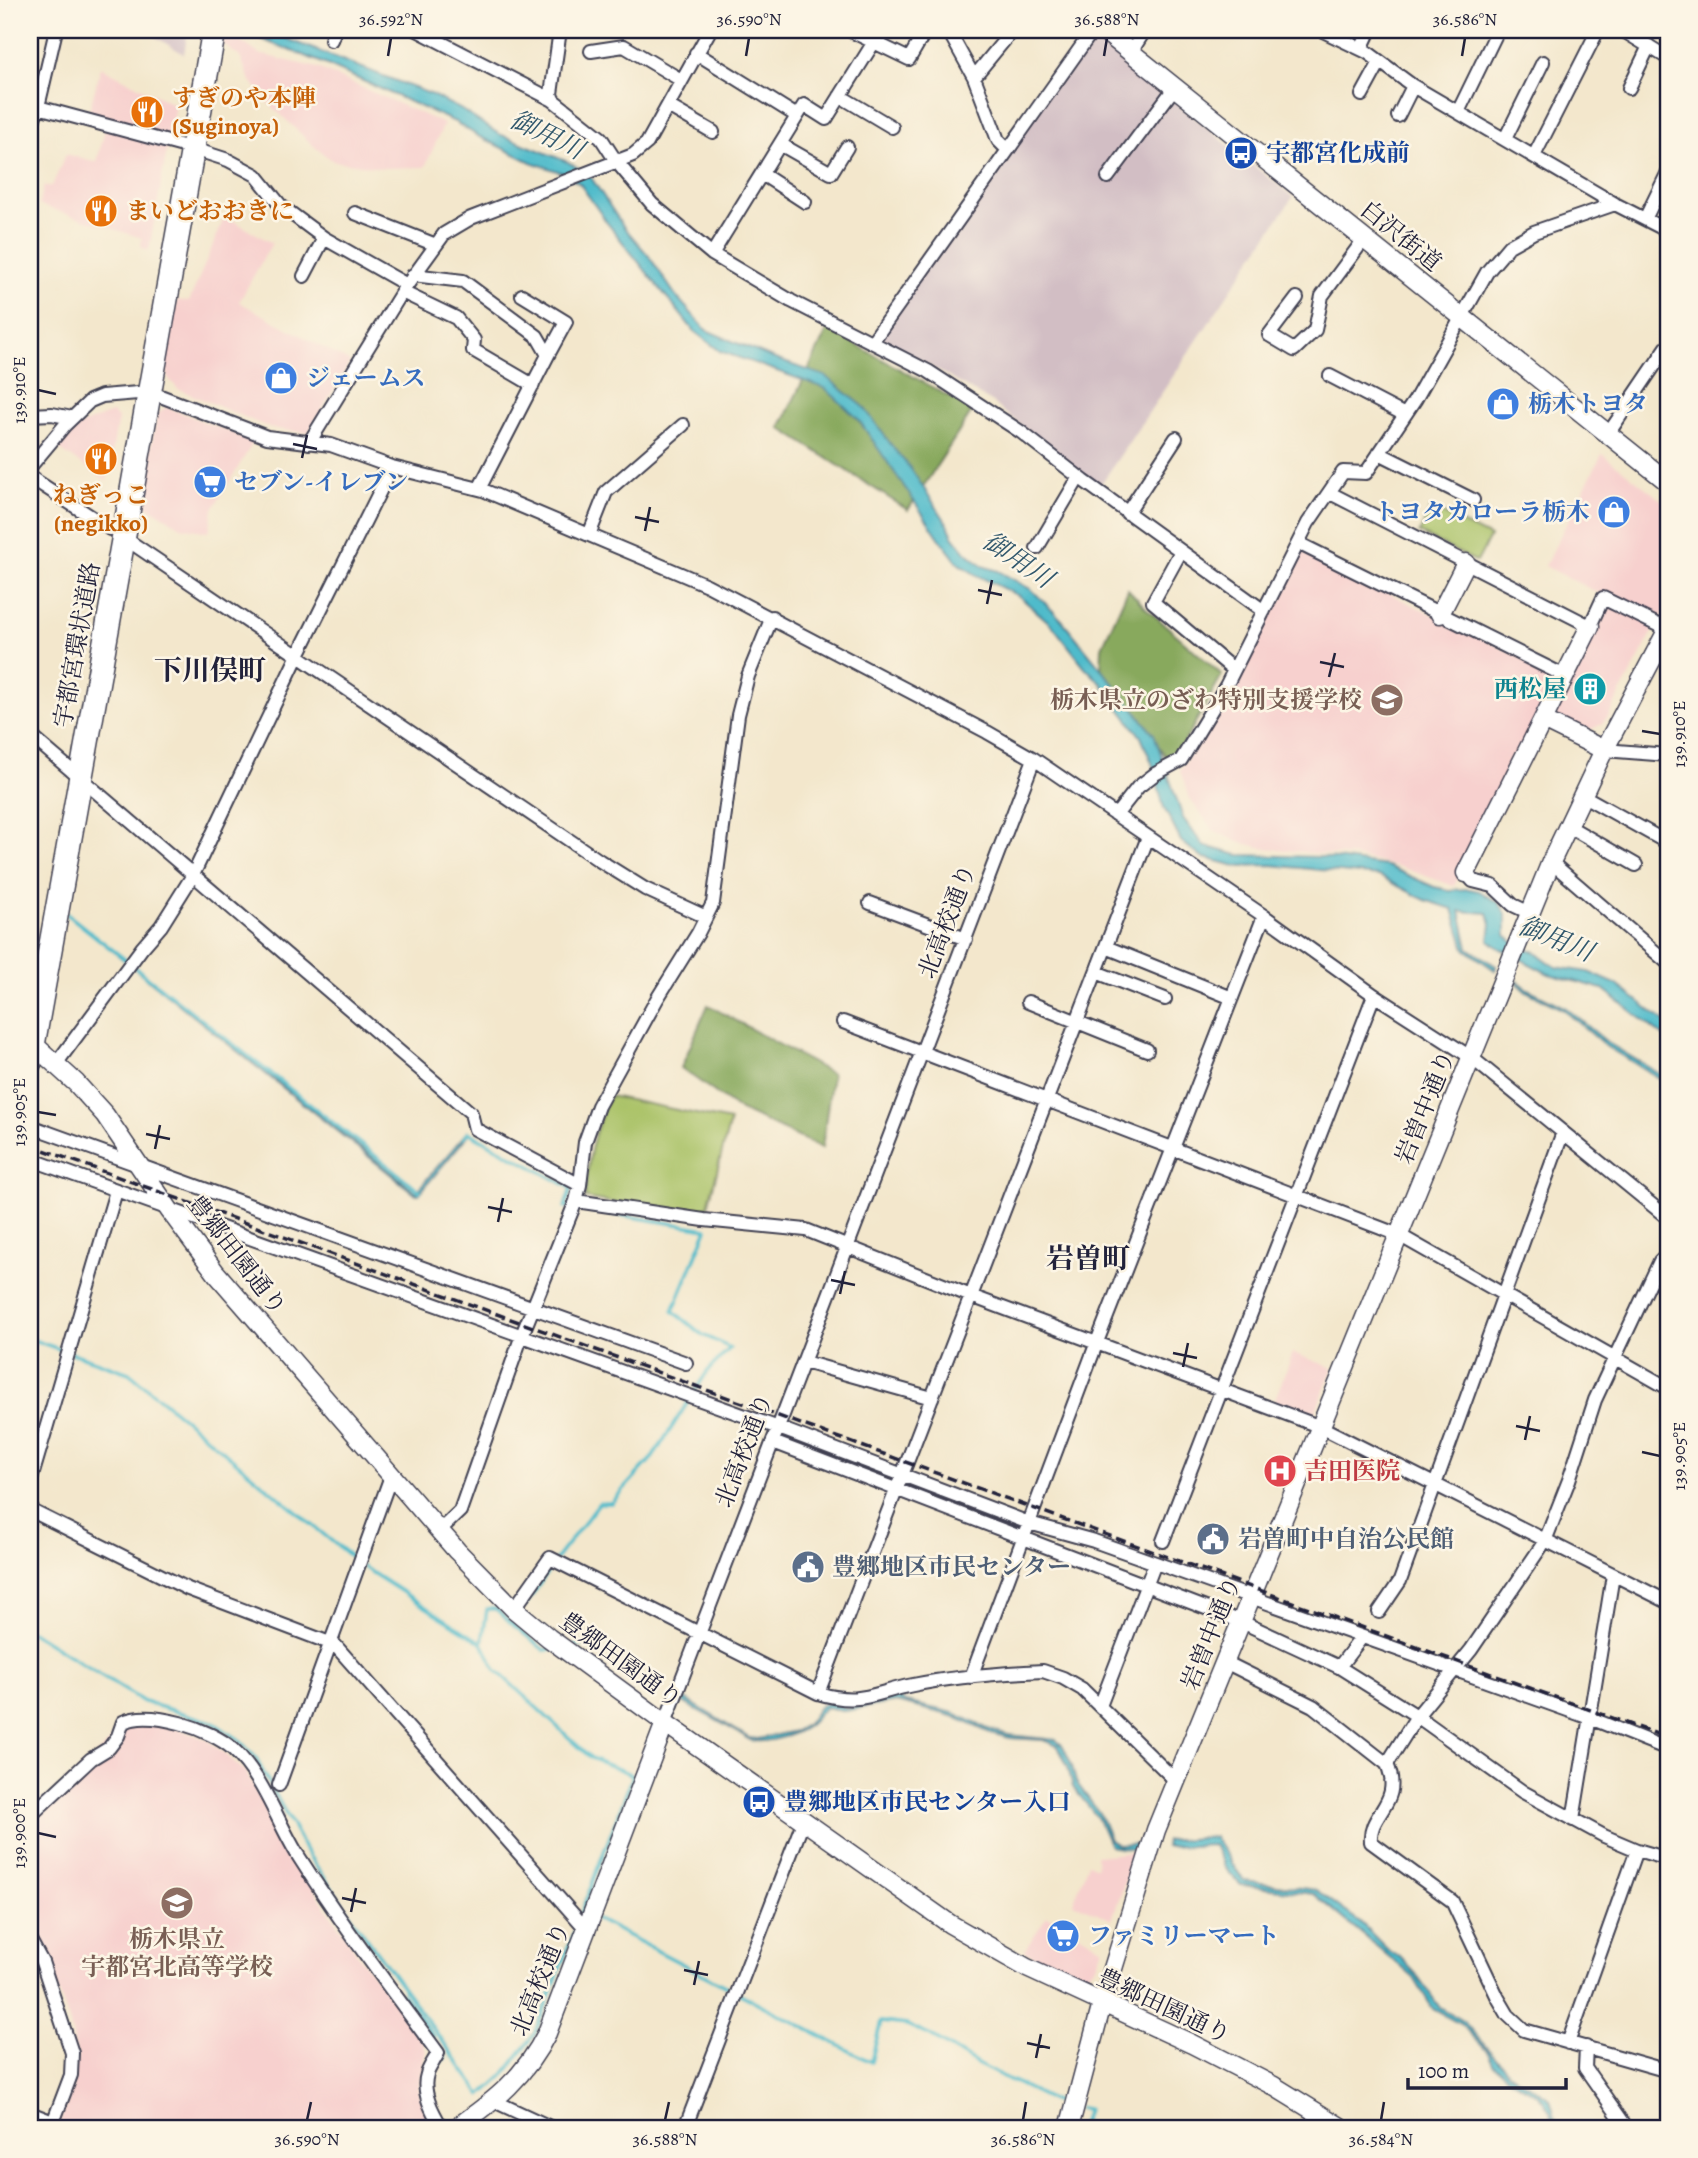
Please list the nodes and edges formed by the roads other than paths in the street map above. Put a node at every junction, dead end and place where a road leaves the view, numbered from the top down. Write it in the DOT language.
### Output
graph roads {
  1 [pos="56,30"];
  2 [pos="200,30"];
  3 [pos="215,30"];
  4 [pos="417,30"];
  5 [pos="710,30"];
  6 [pos="849,30"];
  7 [pos="926,30"];
  8 [pos="948,30"];
  9 [pos="1009,30"];
  10 [pos="1093,30"];
  11 [pos="1103,30"];
  12 [pos="1145,30"];
  13 [pos="1370,30"];
  14 [pos="1498,30"];
  15 [pos="1598,30"];
  16 [pos="1622,30"];
  17 [pos="558,31"];
  18 [pos="1327,31"];
  19 [pos="874,42"];
  20 [pos="1649,46"];
  21 [pos="1361,49"];
  22 [pos="591,51"];
  23 [pos="1131,52"];
  24 [pos="696,53"];
  25 [pos="1668,58"];
  26 [pos="1380,62"];
  27 [pos="1543,62"];
  28 [pos="974,77"];
  29 [pos="681,80"];
  30 [pos="1413,86"];
  31 [pos="1175,87"];
  32 [pos="1629,88"];
  33 [pos="1362,95"];
  34 [pos="840,96"];
  35 [pos="553,100"];
  36 [pos="34,105"];
  37 [pos="668,106"];
  38 [pos="1458,111"];
  39 [pos="797,116"];
  40 [pos="1398,116"];
  41 [pos="892,127"];
  42 [pos="30,129"];
  43 [pos="713,132"];
  44 [pos="1505,139"];
  45 [pos="780,144"];
  46 [pos="187,147"];
  47 [pos="848,147"];
  48 [pos="1008,150"];
  49 [pos="1534,156"];
  50 [pos="616,161"];
  51 [pos="1668,172"];
  52 [pos="762,174"];
  53 [pos="1108,177"];
  54 [pos="805,202"];
  55 [pos="1615,204"];
  56 [pos="355,213"];
  57 [pos="1646,219"];
  58 [pos="1668,231"];
  59 [pos="324,238"];
  60 [pos="1365,238"];
  61 [pos="436,245"];
  62 [pos="712,254"];
  63 [pos="304,276"];
  64 [pos="408,284"];
  65 [pos="522,295"];
  66 [pos="1297,298"];
  67 [pos="1461,315"];
  68 [pos="872,342"];
  69 [pos="1667,347"];
  70 [pos="548,355"];
  71 [pos="1330,376"];
  72 [pos="533,385"];
  73 [pos="142,393"];
  74 [pos="30,415"];
  75 [pos="1405,415"];
  76 [pos="72,418"];
  77 [pos="683,425"];
  78 [pos="1608,434"];
  79 [pos="1176,438"];
  80 [pos="309,443"];
  81 [pos="1379,453"];
  82 [pos="30,467"];
  83 [pos="392,467"];
  84 [pos="30,477"];
  85 [pos="1079,477"];
  86 [pos="1668,482"];
  87 [pos="479,489"];
  88 [pos="1330,494"];
  89 [pos="1473,500"];
  90 [pos="1127,513"];
  91 [pos="116,533"];
  92 [pos="589,536"];
  93 [pos="1298,542"];
  94 [pos="1037,548"];
  95 [pos="1181,551"];
  96 [pos="1466,563"];
  97 [pos="1264,611"];
  98 [pos="1440,614"];
  99 [pos="772,617"];
  100 [pos="1590,626"];
  101 [pos="1667,634"];
  102 [pos="298,655"];
  103 [pos="1234,670"];
  104 [pos="1564,676"];
  105 [pos="1542,720"];
  106 [pos="30,735"];
  107 [pos="1604,750"];
  108 [pos="1668,755"];
  109 [pos="1034,759"];
  110 [pos="74,772"];
  111 [pos="1582,795"];
  112 [pos="1116,815"];
  113 [pos="1568,826"];
  114 [pos="1148,837"];
  115 [pos="1668,844"];
  116 [pos="1551,862"];
  117 [pos="1636,865"];
  118 [pos="1466,873"];
  119 [pos="193,875"];
  120 [pos="870,903"];
  121 [pos="1530,914"];
  122 [pos="1264,916"];
  123 [pos="706,917"];
  124 [pos="966,939"];
  125 [pos="1106,947"];
  126 [pos="1668,963"];
  127 [pos="1096,972"];
  128 [pos="30,975"];
  129 [pos="1374,995"];
  130 [pos="1232,998"];
  131 [pos="1165,999"];
  132 [pos="1028,1002"];
  133 [pos="1078,1021"];
  134 [pos="843,1022"];
  135 [pos="31,1049"];
  136 [pos="1147,1050"];
  137 [pos="923,1053"];
  138 [pos="1472,1058"];
  139 [pos="56,1064"];
  140 [pos="1047,1101"];
  141 [pos="30,1126"];
  142 [pos="1563,1132"];
  143 [pos="1172,1149"];
  144 [pos="30,1159"];
  145 [pos="141,1167"];
  146 [pos="580,1185"];
  147 [pos="116,1191"];
  148 [pos="1297,1197"];
  149 [pos="576,1201"];
  150 [pos="170,1211"];
  151 [pos="1668,1217"];
  152 [pos="1399,1235"];
  153 [pos="848,1246"];
  154 [pos="1668,1253"];
  155 [pos="1503,1294"];
  156 [pos="971,1296"];
  157 [pos="533,1307"];
  158 [pos="522,1335"];
  159 [pos="1097,1342"];
  160 [pos="1615,1358"];
  161 [pos="804,1362"];
  162 [pos="686,1363"];
  163 [pos="1668,1388"];
  164 [pos="1223,1390"];
  165 [pos="932,1398"];
  166 [pos="1321,1427"];
  167 [pos="778,1428"];
  168 [pos="773,1442"];
  169 [pos="902,1475"];
  170 [pos="391,1476"];
  171 [pos="30,1483"];
  172 [pos="1435,1486"];
  173 [pos="897,1490"];
  174 [pos="30,1510"];
  175 [pos="1029,1523"];
  176 [pos="439,1531"];
  177 [pos="1023,1538"];
  178 [pos="1163,1541"];
  179 [pos="1545,1541"];
  180 [pos="1155,1563"];
  181 [pos="1613,1575"];
  182 [pos="1147,1586"];
  183 [pos="1252,1598"];
  184 [pos="1668,1602"];
  185 [pos="514,1609"];
  186 [pos="1379,1612"];
  187 [pos="1242,1622"];
  188 [pos="699,1634"];
  189 [pos="1362,1637"];
  190 [pos="331,1641"];
  191 [pos="1226,1662"];
  192 [pos="1339,1667"];
  193 [pos="1453,1670"];
  194 [pos="971,1677"];
  195 [pos="818,1693"];
  196 [pos="1100,1706"];
  197 [pos="1417,1716"];
  198 [pos="1590,1718"];
  199 [pos="665,1723"];
  200 [pos="1668,1749"];
  201 [pos="1387,1764"];
  202 [pos="1176,1781"];
  203 [pos="279,1785"];
  204 [pos="30,1815"];
  205 [pos="1573,1820"];
  206 [pos="803,1822"];
  207 [pos="1637,1850"];
  208 [pos="1668,1859"];
  209 [pos="587,1930"];
  210 [pos="30,1940"];
  211 [pos="1102,2004"];
  212 [pos="1568,2043"];
  213 [pos="1586,2048"];
  214 [pos="1668,2071"];
  215 [pos="494,2101"];
  216 [pos="30,2113"];
  217 [pos="52,2125"];
  218 [pos="442,2128"];
  219 [pos="456,2128"];
  220 [pos="552,2128"];
  221 [pos="685,2128"];
  222 [pos="1069,2128"];
  223 [pos="1342,2128"];
  224 [pos="1627,2128"];
  1 -- 36 [label="street"];
  2 -- 46 [label="highway, 宇都宮環状道路"];
  3 -- 46 [label="highway, 宇都宮環状道路"];
  4 -- 35 [label="street"];
  5 -- 24 [label="street"];
  6 -- 19 [label="street"];
  7 -- 19 [label="street"];
  8 -- 28 [label="street"];
  9 -- 28 [label="street"];
  10 -- 48 [label="street"];
  11 -- 23 [label="street, 白沢街道"];
  12 -- 23 [label="street"];
  13 -- 21 [label="street"];
  14 -- 38 [label="street"];
  15 -- 49 [label="street"];
  16 -- 20 [label="street"];
  17 -- 35 [label="street"];
  18 -- 21 [label="street"];
  19 -- 34 [label="street"];
  20 -- 25 [label="street"];
  20 -- 32 [label="street"];
  21 -- 26 [label="street"];
  22 -- 29 [label="street"];
  23 -- 31 [label="street, 白沢街道"];
  24 -- 29 [label="street"];
  24 -- 39 [label="street"];
  26 -- 30 [label="street"];
  26 -- 33 [label="street"];
  27 -- 44 [label="street"];
  28 -- 48 [label="street"];
  29 -- 37 [label="street"];
  30 -- 38 [label="street"];
  30 -- 40 [label="street"];
  31 -- 53 [label="street"];
  31 -- 60 [label="street, 白沢街道"];
  34 -- 39 [label="street"];
  34 -- 41 [label="street"];
  35 -- 50 [label="street"];
  36 -- 42 [label="street"];
  36 -- 46 [label="street"];
  37 -- 43 [label="street"];
  37 -- 50 [label="street"];
  38 -- 44 [label="street"];
  39 -- 45 [label="street"];
  44 -- 49 [label="street"];
  45 -- 47 [label="street"];
  45 -- 52 [label="street"];
  46 -- 59 [label="street"];
  46 -- 73 [label="highway, 宇都宮環状道路"];
  48 -- 68 [label="street"];
  49 -- 55 [label="street"];
  50 -- 61 [label="street"];
  50 -- 62 [label="street"];
  51 -- 57 [label="street"];
  52 -- 54 [label="street"];
  52 -- 62 [label="street"];
  55 -- 57 [label="street"];
  55 -- 67 [label="street"];
  56 -- 61 [label="street"];
  57 -- 58 [label="street"];
  59 -- 63 [label="street"];
  59 -- 64 [label="street"];
  60 -- 66 [label="street"];
  60 -- 67 [label="street, 白沢街道"];
  61 -- 64 [label="street"];
  62 -- 68 [label="street"];
  64 -- 70 [label="street"];
  64 -- 72 [label="street"];
  64 -- 80 [label="street"];
  65 -- 70 [label="street"];
  67 -- 75 [label="street"];
  67 -- 78 [label="street, 白沢街道"];
  68 -- 85 [label="street"];
  69 -- 78 [label="street"];
  70 -- 72 [label="street"];
  71 -- 75 [label="street"];
  72 -- 87 [label="street"];
  73 -- 76 [label="street"];
  73 -- 80 [label="street"];
  73 -- 91 [label="highway, 宇都宮環状道路"];
  74 -- 76 [label="street"];
  75 -- 81 [label="street"];
  76 -- 82 [label="street"];
  77 -- 92 [label="street"];
  78 -- 86 [label="street, 白沢街道"];
  79 -- 90 [label="street"];
  80 -- 83 [label="street"];
  81 -- 88 [label="street"];
  81 -- 89 [label="street"];
  83 -- 87 [label="street"];
  83 -- 102 [label="street"];
  84 -- 91 [label="street"];
  85 -- 90 [label="street"];
  85 -- 94 [label="street"];
  87 -- 92 [label="street"];
  88 -- 93 [label="street"];
  88 -- 96 [label="street"];
  90 -- 95 [label="street"];
  91 -- 102 [label="street"];
  91 -- 110 [label="highway, 宇都宮環状道路"];
  92 -- 99 [label="street"];
  93 -- 97 [label="street"];
  93 -- 98 [label="street"];
  95 -- 97 [label="street"];
  95 -- 103 [label="street"];
  96 -- 98 [label="street"];
  96 -- 100 [label="street"];
  97 -- 103 [label="street"];
  98 -- 104 [label="street"];
  99 -- 109 [label="street"];
  99 -- 123 [label="street"];
  100 -- 101 [label="street"];
  100 -- 104 [label="street"];
  101 -- 107 [label="street"];
  102 -- 119 [label="street"];
  102 -- 123 [label="street"];
  103 -- 112 [label="street"];
  104 -- 105 [label="street"];
  105 -- 107 [label="street"];
  105 -- 118 [label="street"];
  106 -- 110 [label="street"];
  107 -- 108 [label="street"];
  107 -- 111 [label="street"];
  109 -- 112 [label="street"];
  109 -- 124 [label="street, 北高校通り"];
  110 -- 119 [label="street"];
  110 -- 128 [label="highway, 宇都宮環状道路"];
  110 -- 135 [label="highway, 宇都宮環状道路"];
  111 -- 113 [label="street"];
  111 -- 115 [label="street"];
  112 -- 114 [label="street"];
  113 -- 116 [label="street"];
  113 -- 117 [label="street"];
  114 -- 122 [label="street"];
  114 -- 125 [label="street"];
  116 -- 121 [label="street"];
  116 -- 126 [label="street"];
  118 -- 121 [label="street"];
  119 -- 139 [label="street"];
  119 -- 146 [label="street"];
  120 -- 124 [label="street"];
  121 -- 138 [label="street, 岩曽中通り"];
  122 -- 129 [label="street"];
  122 -- 130 [label="street"];
  123 -- 146 [label="street"];
  124 -- 137 [label="street, 北高校通り"];
  125 -- 127 [label="street"];
  125 -- 130 [label="street"];
  127 -- 131 [label="street"];
  127 -- 133 [label="street"];
  129 -- 138 [label="street"];
  129 -- 148 [label="street"];
  130 -- 143 [label="street"];
  132 -- 133 [label="street"];
  133 -- 136 [label="street"];
  133 -- 140 [label="street"];
  134 -- 137 [label="street"];
  135 -- 139 [label="street, 豊郷田園通り"];
  137 -- 140 [label="street"];
  137 -- 153 [label="street, 北高校通り"];
  138 -- 142 [label="street"];
  138 -- 152 [label="street, 岩曽中通り"];
  139 -- 145 [label="street, 豊郷田園通り"];
  140 -- 143 [label="street"];
  140 -- 156 [label="street"];
  141 -- 145 [label="street"];
  142 -- 151 [label="street"];
  142 -- 155 [label="street"];
  143 -- 148 [label="street"];
  143 -- 159 [label="street"];
  144 -- 147 [label="street"];
  145 -- 150 [label="street, 豊郷田園通り"];
  145 -- 157 [label="street"];
  146 -- 149 [label="street"];
  147 -- 150 [label="street"];
  147 -- 171 [label="street"];
  148 -- 152 [label="street"];
  148 -- 164 [label="street"];
  149 -- 153 [label="street"];
  149 -- 157 [label="street"];
  150 -- 158 [label="street"];
  150 -- 170 [label="street, 豊郷田園通り"];
  152 -- 155 [label="street"];
  152 -- 166 [label="street, 岩曽中通り"];
  153 -- 156 [label="street"];
  153 -- 161 [label="street, 北高校通り"];
  154 -- 160 [label="street"];
  155 -- 160 [label="street"];
  155 -- 172 [label="street"];
  156 -- 159 [label="street"];
  156 -- 165 [label="street"];
  157 -- 158 [label="street"];
  157 -- 162 [label="street"];
  158 -- 167 [label="street"];
  158 -- 176 [label="street"];
  159 -- 164 [label="street"];
  159 -- 175 [label="street"];
  160 -- 163 [label="street"];
  160 -- 179 [label="street"];
  161 -- 165 [label="street"];
  161 -- 167 [label="street, 北高校通り"];
  164 -- 166 [label="street"];
  164 -- 178 [label="street"];
  165 -- 169 [label="street"];
  166 -- 172 [label="street"];
  166 -- 183 [label="street, 岩曽中通り"];
  167 -- 168 [label="street, 北高校通り"];
  167 -- 169 [label="street"];
  168 -- 173 [label="street"];
  168 -- 188 [label="street, 北高校通り"];
  169 -- 173 [label="street"];
  169 -- 175 [label="street"];
  170 -- 176 [label="street, 豊郷田園通り"];
  170 -- 190 [label="street"];
  172 -- 179 [label="street"];
  172 -- 186 [label="street"];
  173 -- 177 [label="street"];
  173 -- 195 [label="street"];
  174 -- 190 [label="street"];
  175 -- 177 [label="street"];
  175 -- 180 [label="street"];
  176 -- 185 [label="street, 豊郷田園通り"];
  177 -- 182 [label="street"];
  177 -- 194 [label="street"];
  179 -- 181 [label="street"];
  179 -- 193 [label="street"];
  180 -- 182 [label="street"];
  180 -- 183 [label="street"];
  181 -- 184 [label="street"];
  181 -- 198 [label="street"];
  182 -- 187 [label="street"];
  182 -- 196 [label="street"];
  183 -- 187 [label="street, 岩曽中通り"];
  183 -- 189 [label="street"];
  185 -- 188 [label="street"];
  185 -- 199 [label="street, 豊郷田園通り"];
  187 -- 191 [label="street, 岩曽中通り"];
  187 -- 192 [label="street"];
  188 -- 195 [label="street"];
  188 -- 199 [label="street, 北高校通り"];
  189 -- 192 [label="street"];
  189 -- 193 [label="street"];
  190 -- 203 [label="street"];
  190 -- 209 [label="street"];
  191 -- 201 [label="street"];
  191 -- 202 [label="street, 岩曽中通り"];
  192 -- 197 [label="street"];
  193 -- 197 [label="street"];
  193 -- 198 [label="street"];
  194 -- 195 [label="street"];
  194 -- 196 [label="street"];
  196 -- 202 [label="street"];
  197 -- 201 [label="street"];
  197 -- 205 [label="street"];
  198 -- 200 [label="street"];
  198 -- 205 [label="street"];
  199 -- 206 [label="street, 豊郷田園通り"];
  199 -- 209 [label="street, 北高校通り"];
  201 -- 212 [label="street"];
  202 -- 211 [label="street, 岩曽中通り"];
  204 -- 218 [label="street"];
  205 -- 207 [label="street"];
  206 -- 211 [label="street, 豊郷田園通り"];
  206 -- 221 [label="street"];
  207 -- 208 [label="street"];
  207 -- 212 [label="street"];
  209 -- 215 [label="street, 北高校通り"];
  210 -- 217 [label="street"];
  211 -- 222 [label="street, 岩曽中通り"];
  211 -- 223 [label="street, 豊郷田園通り"];
  212 -- 213 [label="street"];
  213 -- 214 [label="street"];
  213 -- 224 [label="street"];
  215 -- 219 [label="street, 北高校通り"];
  215 -- 220 [label="street"];
  216 -- 217 [label="street"];
}
